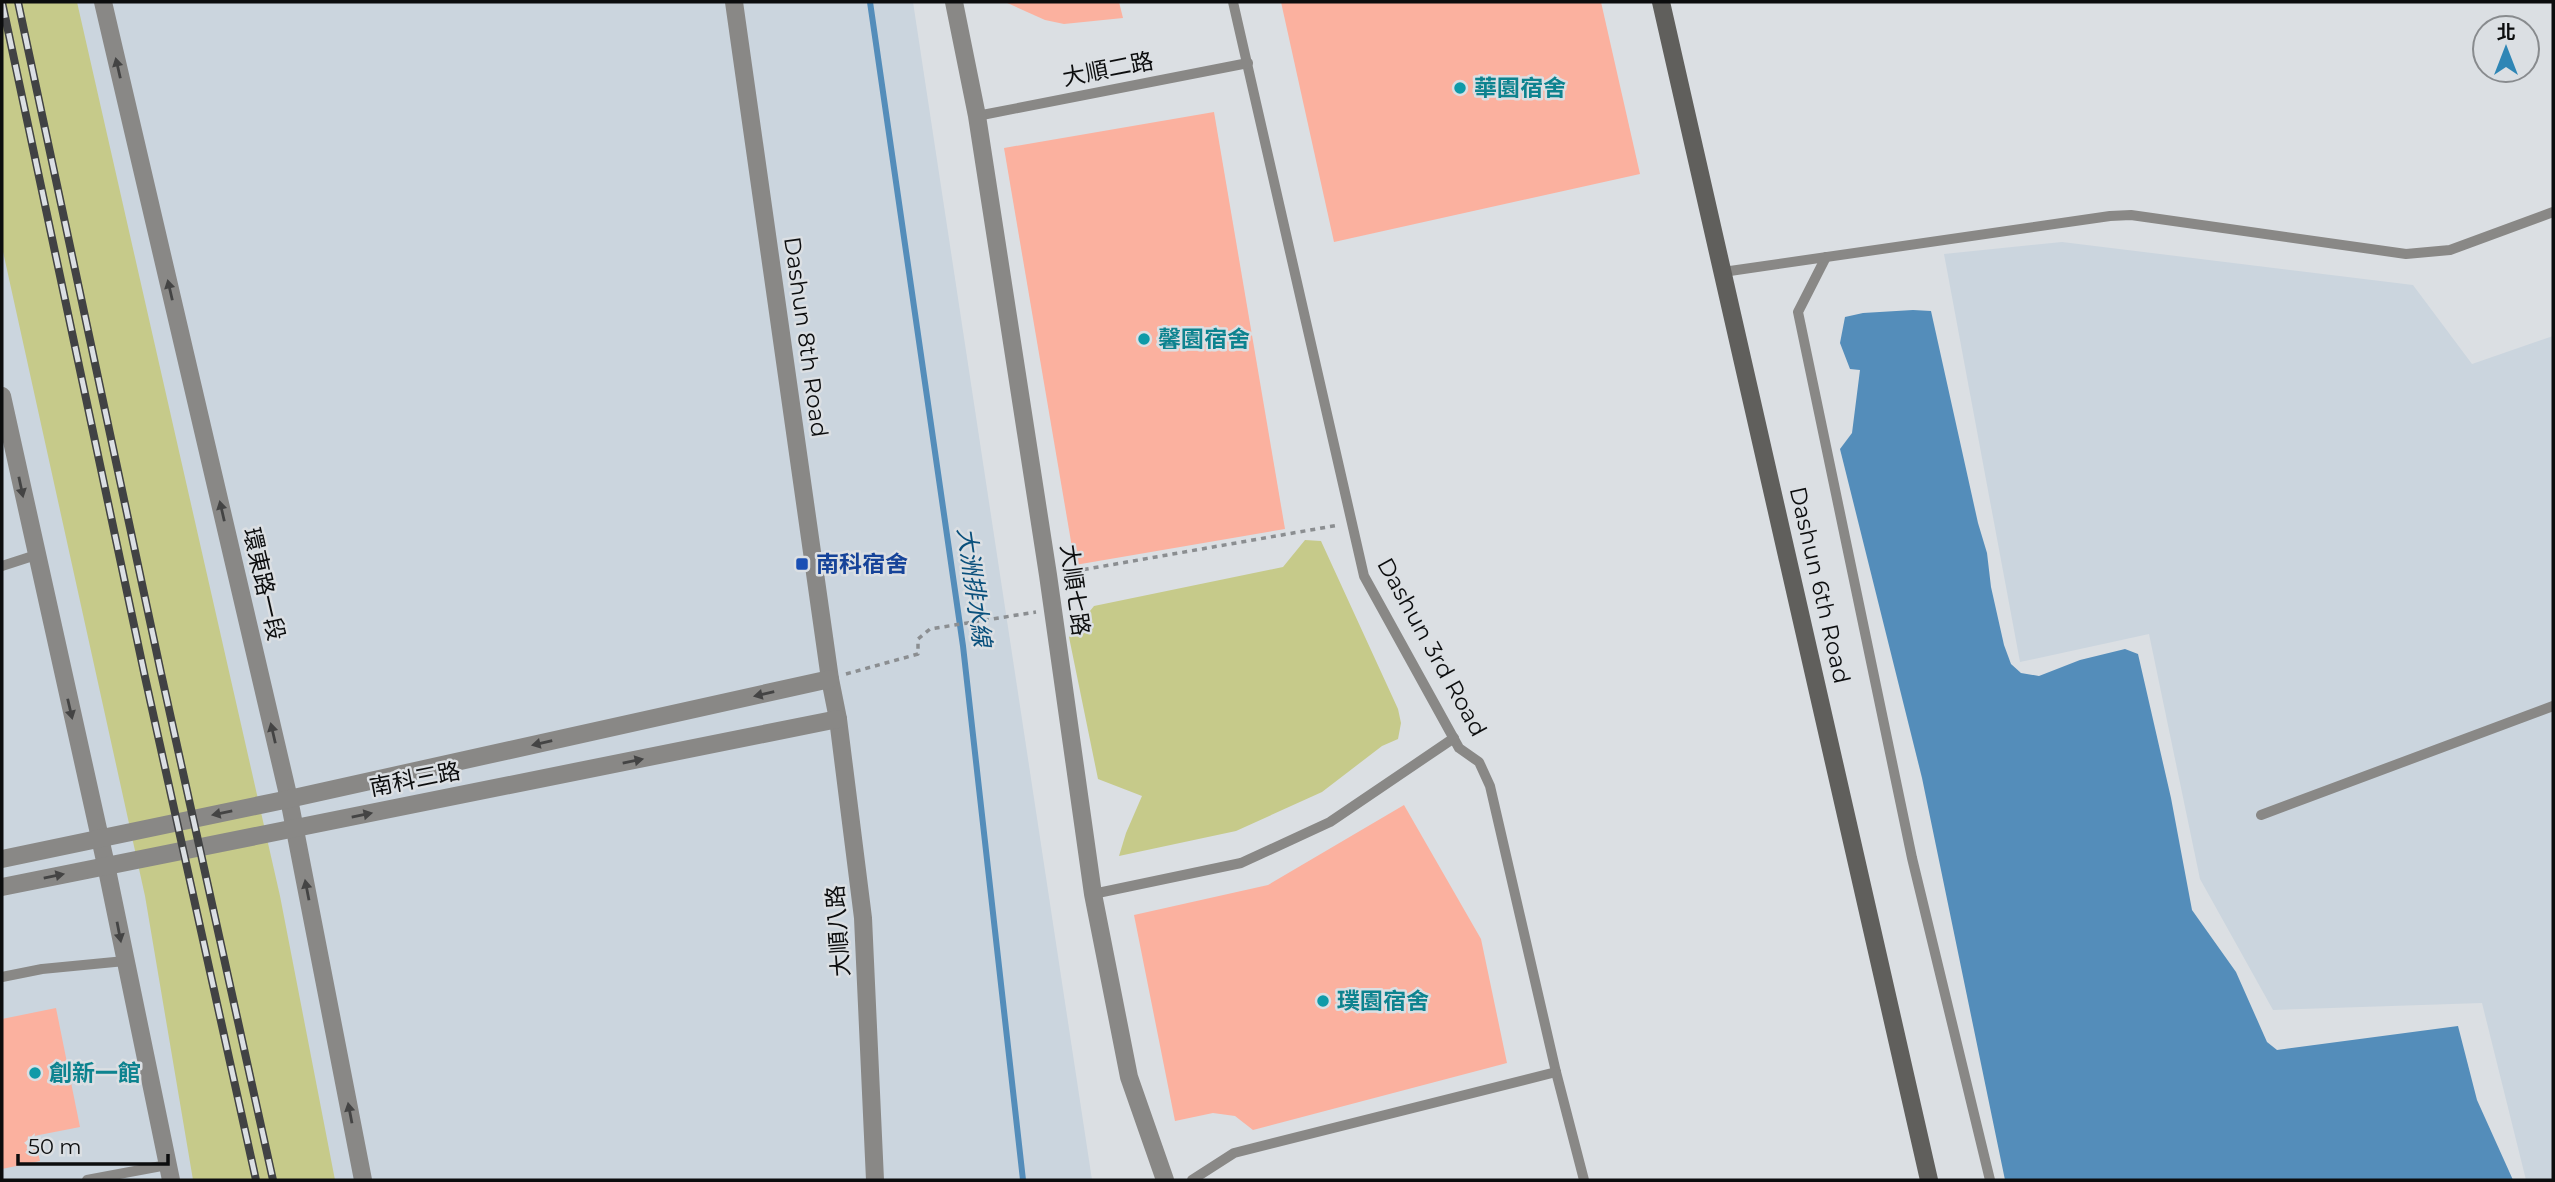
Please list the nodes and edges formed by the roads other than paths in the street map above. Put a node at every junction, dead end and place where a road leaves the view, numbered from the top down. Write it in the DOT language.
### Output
graph roads {
  1 [pos="103,2"];
  2 [pos="734,2"];
  3 [pos="954,2"];
  4 [pos="1233,2"];
  5 [pos="1661,2"];
  6 [pos="1248,63"];
  7 [pos="977,116"];
  8 [pos="2553,212"];
  9 [pos="1826,257"];
  10 [pos="1723,271"];
  11 [pos="2,396"];
  12 [pos="36,555"];
  13 [pos="2,566"];
  14 [pos="830,679"];
  15 [pos="2553,706"];
  16 [pos="838,719"];
  17 [pos="1454,738"];
  18 [pos="289,799"];
  19 [pos="2261,815"];
  20 [pos="295,829"];
  21 [pos="100,839"];
  22 [pos="2,859"];
  23 [pos="106,865"];
  24 [pos="2,887"];
  25 [pos="1093,894"];
  26 [pos="125,961"];
  27 [pos="2,977"];
  28 [pos="1556,1072"];
  29 [pos="169,1173"];
  30 [pos="87,1180"];
  31 [pos="363,1180"];
  32 [pos="875,1180"];
  33 [pos="1165,1180"];
  34 [pos="1192,1180"];
  35 [pos="1584,1180"];
  36 [pos="1929,1180"];
  37 [pos="1990,1180"];
  18 -- 1 [label="street, 環東路一段, one-way"];
  2 -- 14 [label="street, Dashun 8th Road"];
  3 -- 7 [label="street, 大順七路"];
  4 -- 6 [label="lane, Dashun 3rd Road"];
  5 -- 10 [label="street, Dashun 6th Road"];
  6 -- 7 [label="lane, 大順二路"];
  6 -- 17 [label="lane, Dashun 3rd Road"];
  7 -- 25 [label="street, 大順七路"];
  8 -- 9 [label="lane"];
  9 -- 10 [label="lane"];
  9 -- 37 [label="lane"];
  10 -- 36 [label="street, Dashun 6th Road"];
  11 -- 12 [label="street, one-way"];
  12 -- 13 [label="lane"];
  12 -- 21 [label="street, one-way"];
  14 -- 16 [label="street, 大順八路"];
  14 -- 18 [label="street, 南科三路, one-way"];
  15 -- 19 [label="lane"];
  20 -- 16 [label="street, 南科三路, one-way"];
  16 -- 32 [label="street, 大順八路"];
  17 -- 25 [label="lane"];
  17 -- 28 [label="lane, Dashun 3rd Road"];
  18 -- 20 [label="street, 環東路一段"];
  18 -- 21 [label="street, 南科三路, one-way"];
  20 -- 23 [label="street, 南科三路"];
  31 -- 20 [label="street, 環東路一段, one-way"];
  21 -- 22 [label="street, 南科三路"];
  21 -- 23 [label="street"];
  24 -- 23 [label="street, 南科三路, one-way"];
  23 -- 26 [label="street, one-way"];
  25 -- 33 [label="street, 大順七路"];
  26 -- 27 [label="lane"];
  26 -- 29 [label="street"];
  28 -- 34 [label="lane"];
  28 -- 35 [label="lane, Dashun 3rd Road"];
  29 -- 30 [label="lane"];
}
